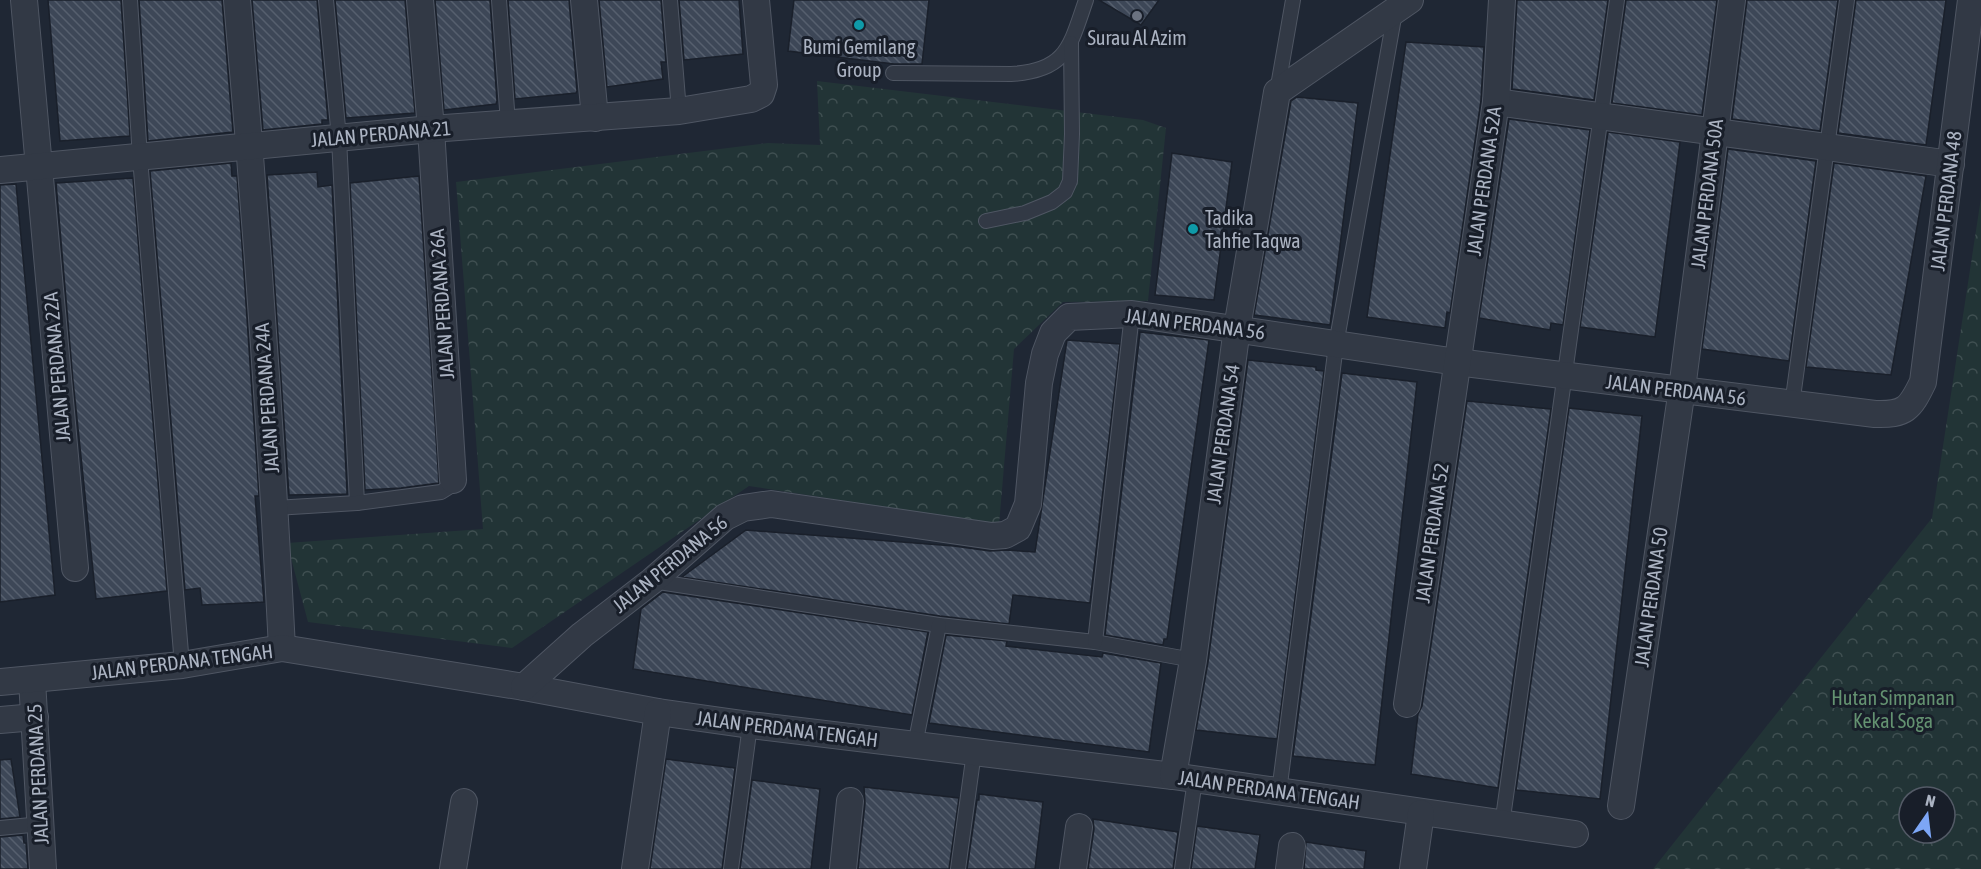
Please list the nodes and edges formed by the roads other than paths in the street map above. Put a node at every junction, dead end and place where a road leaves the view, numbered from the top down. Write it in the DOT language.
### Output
graph roads {
  1 [pos="24,0"];
  2 [pos="130,0"];
  3 [pos="237,0"];
  4 [pos="326,0"];
  5 [pos="420,0"];
  6 [pos="499,0"];
  7 [pos="584,0"];
  8 [pos="670,0"];
  9 [pos="756,0"];
  10 [pos="1086,0"];
  11 [pos="1293,0"];
  12 [pos="1502,0"];
  13 [pos="1617,0"];
  14 [pos="1732,0"];
  15 [pos="1847,0"];
  16 [pos="1971,0"];
  17 [pos="1402,5"];
  18 [pos="1071,43"];
  19 [pos="893,73"];
  20 [pos="1277,92"];
  21 [pos="1496,102"];
  22 [pos="679,111"];
  23 [pos="1601,115"];
  24 [pos="595,118"];
  25 [pos="508,123"];
  26 [pos="431,129"];
  27 [pos="1715,131"];
  28 [pos="339,138"];
  29 [pos="1828,146"];
  30 [pos="250,147"];
  31 [pos="140,158"];
  32 [pos="1952,164"];
  33 [pos="39,166"];
  34 [pos="0,170"];
  35 [pos="986,221"];
  36 [pos="1132,314"];
  37 [pos="1237,328"];
  38 [pos="1336,345"];
  39 [pos="1457,362"];
  40 [pos="1564,376"];
  41 [pos="1682,389"];
  42 [pos="1914,400"];
  43 [pos="1792,405"];
  44 [pos="453,480"];
  45 [pos="357,503"];
  46 [pos="275,508"];
  47 [pos="75,568"];
  48 [pos="652,581"];
  49 [pos="939,625"];
  50 [pos="1095,642"];
  51 [pos="282,648"];
  52 [pos="1193,660"];
  53 [pos="182,665"];
  54 [pos="32,680"];
  55 [pos="0,682"];
  56 [pos="524,687"];
  57 [pos="1407,704"];
  58 [pos="658,712"];
  59 [pos="35,717"];
  60 [pos="0,720"];
  61 [pos="750,725"];
  62 [pos="915,745"];
  63 [pos="974,752"];
  64 [pos="1184,778"];
  65 [pos="1279,792"];
  66 [pos="850,801"];
  67 [pos="465,802"];
  68 [pos="1621,806"];
  69 [pos="1421,813"];
  70 [pos="42,824"];
  71 [pos="1502,825"];
  72 [pos="1079,827"];
  73 [pos="0,828"];
  74 [pos="1575,834"];
  75 [pos="43,869"];
  76 [pos="453,869"];
  77 [pos="635,869"];
  78 [pos="730,869"];
  79 [pos="843,869"];
  80 [pos="957,869"];
  81 [pos="1073,869"];
  82 [pos="1182,869"];
  83 [pos="1413,869"];
  1 -- 33 [label="street, JALAN PERDANA 22A"];
  2 -- 31 [label="lane"];
  3 -- 30 [label="street, JALAN PERDANA 24A"];
  4 -- 28 [label="lane"];
  5 -- 26 [label="street, JALAN PERDANA 26A"];
  6 -- 25 [label="lane"];
  7 -- 24 [label="street"];
  8 -- 22 [label="lane"];
  9 -- 22 [label="street, JALAN PERDANA 21"];
  10 -- 18 [label="lane"];
  11 -- 20 [label="lane"];
  12 -- 21 [label="street, JALAN PERDANA 52A"];
  13 -- 23 [label="lane"];
  14 -- 27 [label="street, JALAN PERDANA 50A"];
  15 -- 29 [label="lane"];
  16 -- 32 [label="street, JALAN PERDANA 48"];
  17 -- 20 [label="street"];
  17 -- 38 [label="lane"];
  18 -- 19 [label="lane"];
  18 -- 35 [label="lane"];
  20 -- 37 [label="street, JALAN PERDANA 54"];
  21 -- 23 [label="street"];
  21 -- 39 [label="street, JALAN PERDANA 52A"];
  22 -- 24 [label="street, JALAN PERDANA 21"];
  23 -- 27 [label="street"];
  23 -- 40 [label="lane"];
  24 -- 25 [label="street, JALAN PERDANA 21"];
  25 -- 26 [label="street, JALAN PERDANA 21"];
  26 -- 28 [label="street, JALAN PERDANA 21"];
  26 -- 44 [label="street, JALAN PERDANA 26A"];
  27 -- 29 [label="street"];
  27 -- 41 [label="street, JALAN PERDANA 50A"];
  28 -- 30 [label="street, JALAN PERDANA 21"];
  28 -- 45 [label="lane"];
  29 -- 32 [label="street"];
  29 -- 43 [label="lane"];
  30 -- 31 [label="street, JALAN PERDANA 21"];
  30 -- 46 [label="street, JALAN PERDANA 24A"];
  31 -- 33 [label="street, JALAN PERDANA 21"];
  31 -- 53 [label="lane"];
  32 -- 42 [label="street, JALAN PERDANA 48"];
  33 -- 34 [label="street, JALAN PERDANA 21"];
  33 -- 47 [label="street, JALAN PERDANA 22A"];
  36 -- 37 [label="street, JALAN PERDANA 56"];
  36 -- 48 [label="street, JALAN PERDANA 56"];
  36 -- 50 [label="lane"];
  37 -- 38 [label="street, JALAN PERDANA 56"];
  37 -- 52 [label="street, JALAN PERDANA 54"];
  38 -- 39 [label="street, JALAN PERDANA 56"];
  38 -- 65 [label="lane"];
  39 -- 40 [label="street, JALAN PERDANA 56"];
  39 -- 57 [label="street, JALAN PERDANA 52"];
  40 -- 41 [label="street, JALAN PERDANA 56"];
  40 -- 71 [label="lane"];
  41 -- 43 [label="street, JALAN PERDANA 56"];
  41 -- 68 [label="street, JALAN PERDANA 50"];
  42 -- 43 [label="street, JALAN PERDANA 56"];
  44 -- 45 [label="lane"];
  45 -- 46 [label="lane"];
  46 -- 51 [label="street, JALAN PERDANA 24A"];
  48 -- 49 [label="lane"];
  48 -- 56 [label="street, JALAN PERDANA 56"];
  49 -- 50 [label="lane"];
  49 -- 62 [label="lane"];
  50 -- 52 [label="lane"];
  51 -- 53 [label="street, JALAN PERDANA TENGAH"];
  51 -- 56 [label="street, JALAN PERDANA TENGAH"];
  52 -- 64 [label="street, JALAN PERDANA 54"];
  53 -- 54 [label="street, JALAN PERDANA TENGAH"];
  54 -- 55 [label="street, JALAN PERDANA TENGAH"];
  54 -- 59 [label="street, JALAN PERDANA 25"];
  56 -- 58 [label="street, JALAN PERDANA TENGAH"];
  58 -- 61 [label="street, JALAN PERDANA TENGAH"];
  58 -- 77 [label="street"];
  59 -- 60 [label="street"];
  59 -- 70 [label="street, JALAN PERDANA 25"];
  61 -- 62 [label="street, JALAN PERDANA TENGAH"];
  61 -- 78 [label="lane"];
  62 -- 63 [label="street, JALAN PERDANA TENGAH"];
  63 -- 64 [label="street, JALAN PERDANA TENGAH"];
  63 -- 80 [label="lane"];
  64 -- 65 [label="street, JALAN PERDANA TENGAH"];
  64 -- 82 [label="lane"];
  65 -- 69 [label="street, JALAN PERDANA TENGAH"];
  66 -- 79 [label="street"];
  67 -- 76 [label="street"];
  69 -- 71 [label="street, JALAN PERDANA TENGAH"];
  69 -- 83 [label="street"];
  70 -- 73 [label="lane"];
  70 -- 75 [label="street, JALAN PERDANA 25"];
  71 -- 74 [label="street, JALAN PERDANA TENGAH"];
  72 -- 81 [label="street"];
}
